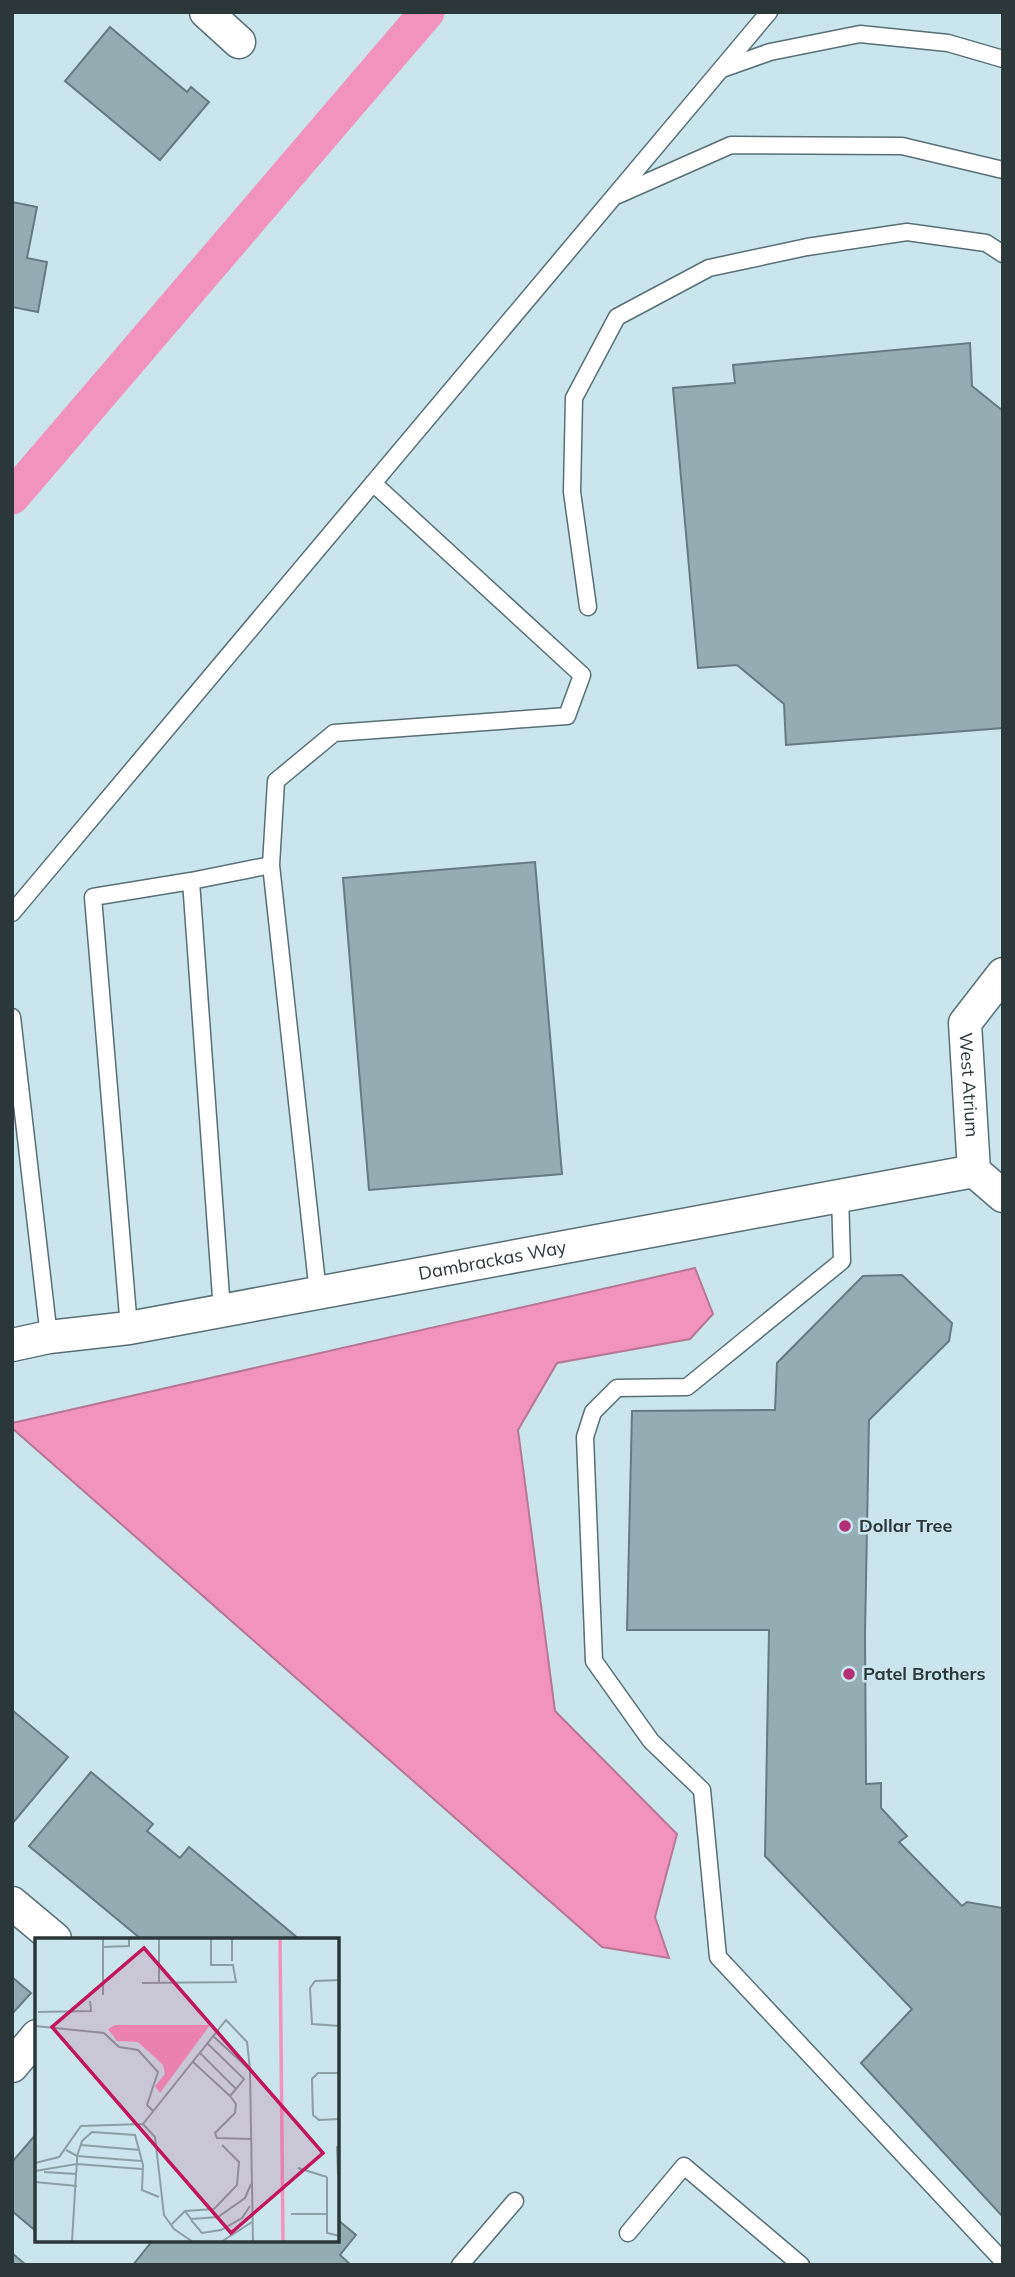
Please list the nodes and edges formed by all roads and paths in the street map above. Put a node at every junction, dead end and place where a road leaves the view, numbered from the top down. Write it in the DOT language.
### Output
graph roads {
  1 [pos="206,12"];
  2 [pos="769,12"];
  3 [pos="239,42"];
  4 [pos="1003,59"];
  5 [pos="720,70"];
  6 [pos="1003,170"];
  7 [pos="613,197"];
  8 [pos="1003,254"];
  9 [pos="373,483"];
  10 [pos="588,607"];
  11 [pos="271,865"];
  12 [pos="191,881"];
  13 [pos="12,913"];
  14 [pos="1003,974"];
  15 [pos="12,1017"];
  16 [pos="974,1171"];
  17 [pos="840,1196"];
  18 [pos="1003,1196"];
  19 [pos="318,1293"];
  20 [pos="222,1311"];
  21 [pos="129,1328"];
  22 [pos="49,1337"];
  23 [pos="12,1345"];
  24 [pos="12,1903"];
  25 [pos="54,1938"];
  26 [pos="35,2038"];
  27 [pos="12,2066"];
  28 [pos="515,2201"];
  29 [pos="628,2233"];
  30 [pos="1003,2261"];
  31 [pos="460,2265"];
  32 [pos="801,2265"];
  1 -- 3 [label="street"];
  2 -- 5 [label="lane"];
  4 -- 5 [label="lane"];
  5 -- 7 [label="lane"];
  6 -- 7 [label="lane"];
  7 -- 9 [label="lane"];
  8 -- 10 [label="lane"];
  9 -- 11 [label="lane"];
  9 -- 13 [label="lane"];
  11 -- 12 [label="lane"];
  11 -- 19 [label="lane"];
  12 -- 20 [label="lane"];
  12 -- 21 [label="lane"];
  14 -- 16 [label="street, West Atrium"];
  15 -- 22 [label="lane"];
  16 -- 17 [label="street, Dambrackas Way"];
  16 -- 18 [label="street"];
  17 -- 19 [label="street, Dambrackas Way"];
  17 -- 30 [label="lane"];
  19 -- 20 [label="street, Dambrackas Way"];
  20 -- 21 [label="street, Dambrackas Way"];
  21 -- 22 [label="street, Dambrackas Way"];
  22 -- 23 [label="street, Dambrackas Way"];
  24 -- 25 [label="street"];
  26 -- 27 [label="street"];
  28 -- 31 [label="lane"];
  29 -- 32 [label="lane"];
}
